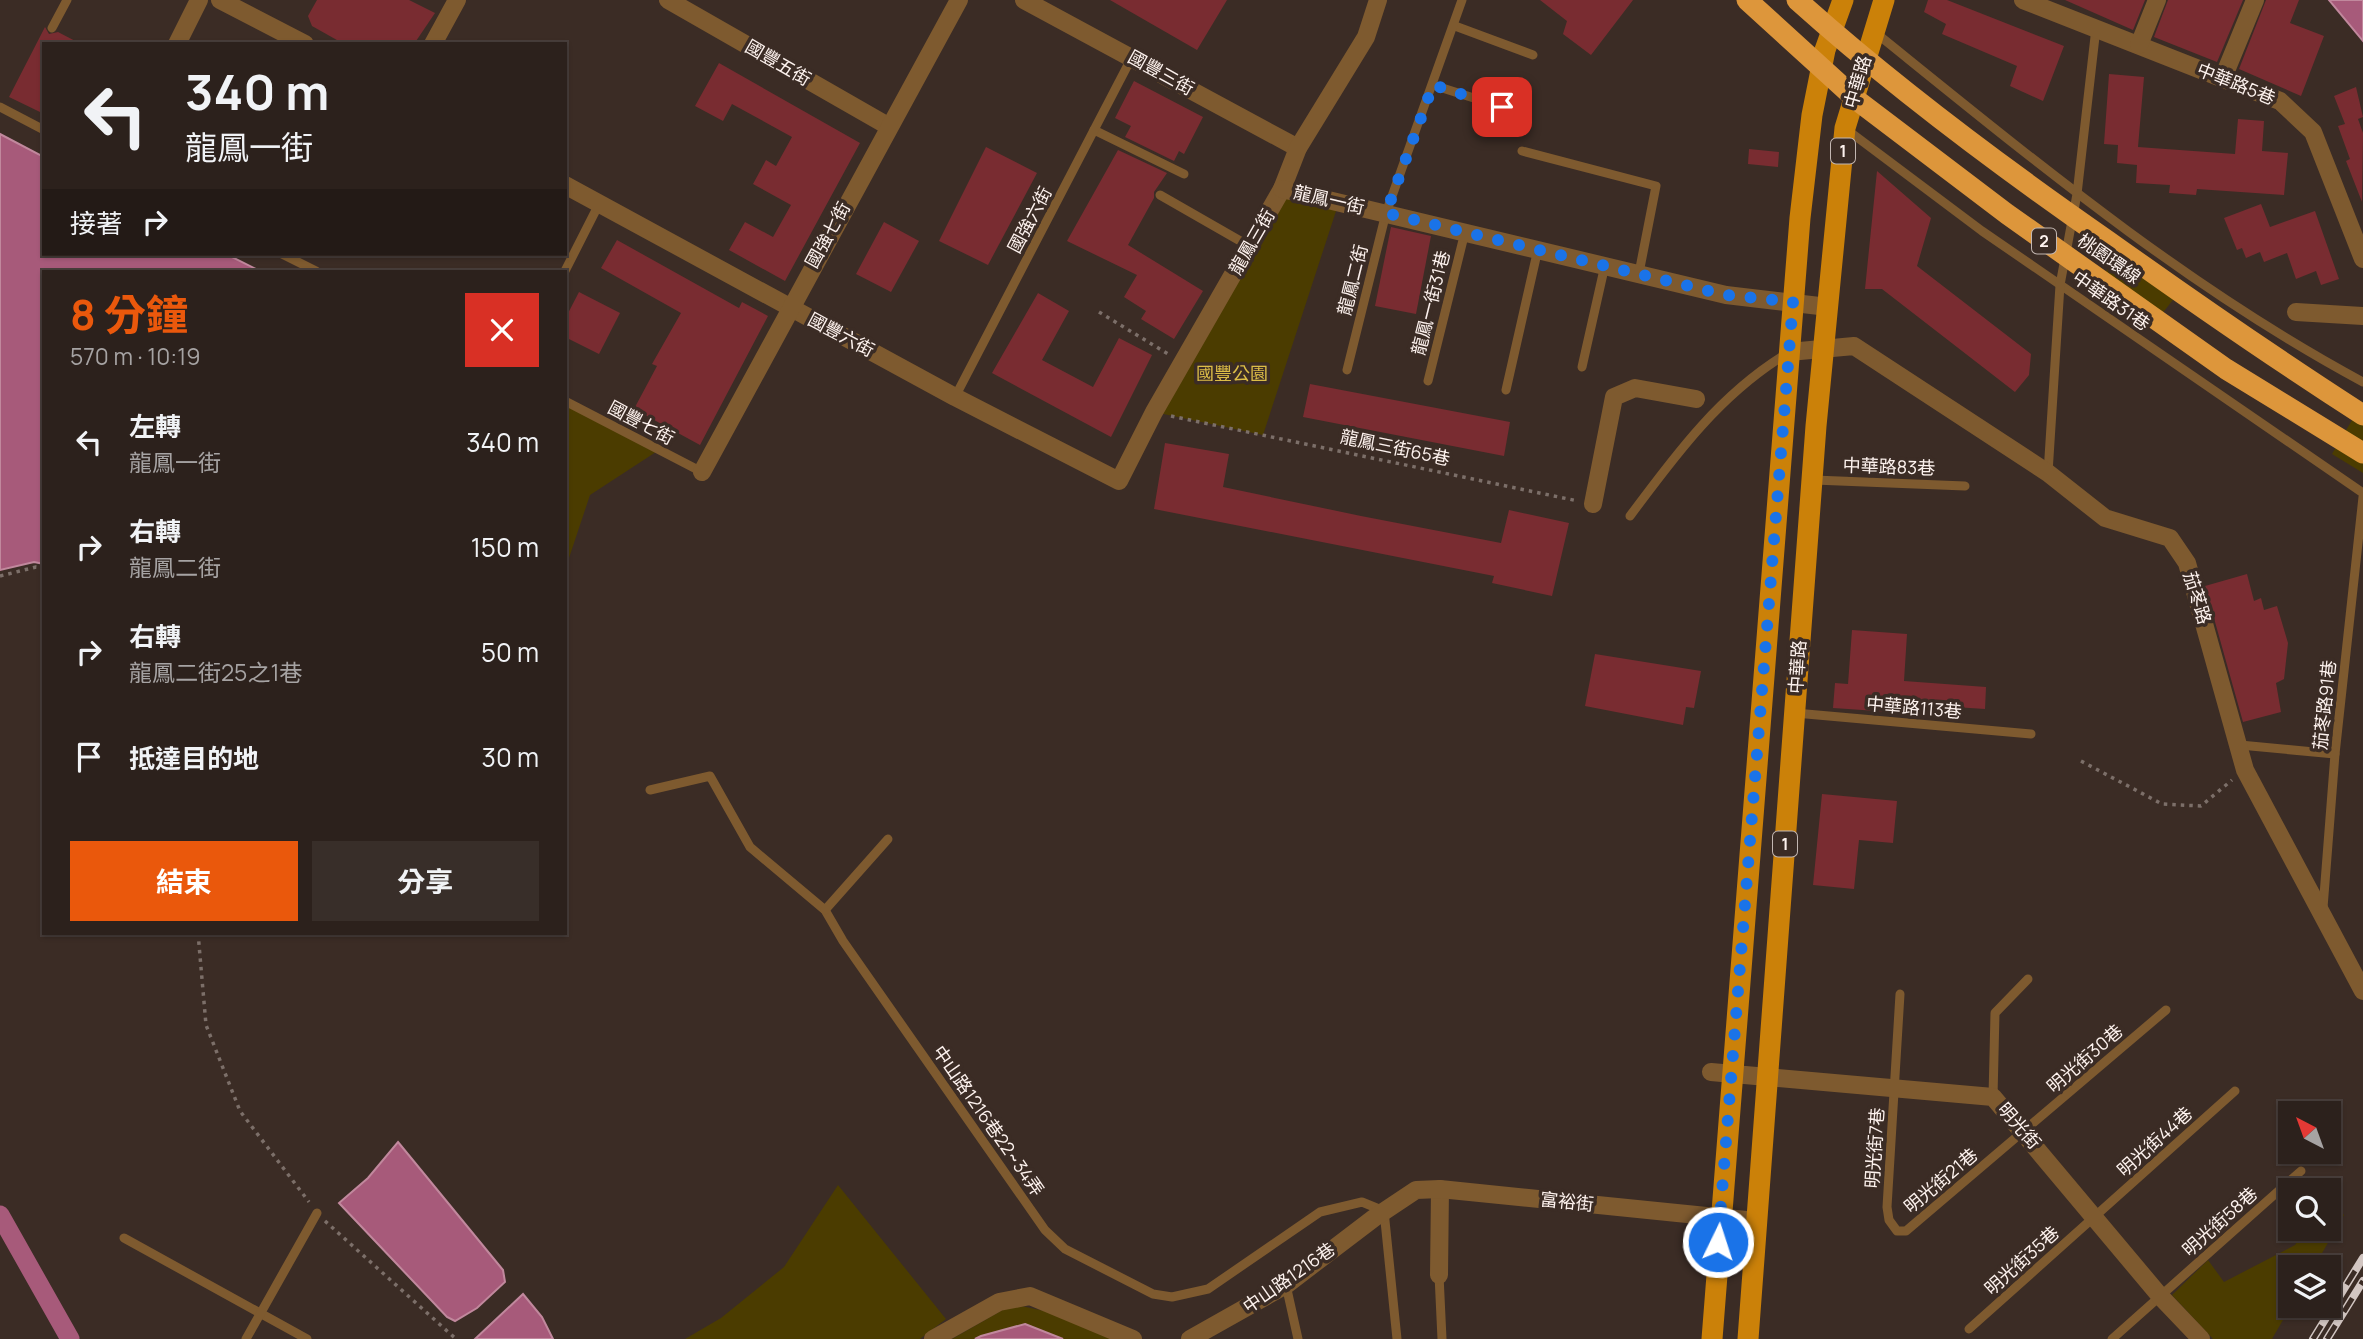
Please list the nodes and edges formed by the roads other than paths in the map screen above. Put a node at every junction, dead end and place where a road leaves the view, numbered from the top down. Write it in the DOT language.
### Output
graph roads {
  1 [pos="66,0"];
  2 [pos="198,0"];
  3 [pos="220,0"];
  4 [pos="457,0"];
  5 [pos="668,0"];
  6 [pos="959,0"];
  7 [pos="1024,0"];
  8 [pos="1378,0"];
  9 [pos="1462,0"];
  10 [pos="1747,0"];
  11 [pos="1797,0"];
  12 [pos="1843,0"];
  13 [pos="1884,0"];
  14 [pos="2023,0"];
  15 [pos="2157,0"];
  16 [pos="2255,0"];
  17 [pos="2057,6"];
  18 [pos="1455,26"];
  19 [pos="52,28"];
  20 [pos="2095,29"];
  21 [pos="1873,31"];
  22 [pos="178,42"];
  23 [pos="297,42"];
  24 [pos="434,42"];
  25 [pos="2139,45"];
  26 [pos="1533,55"];
  27 [pos="1132,57"];
  28 [pos="2223,78"];
  29 [pos="1433,85"];
  30 [pos="0,107"];
  31 [pos="1502,107"];
  32 [pos="888,126"];
  33 [pos="1845,128"];
  34 [pos="42,129"];
  35 [pos="1094,130"];
  36 [pos="1298,148"];
  37 [pos="1522,151"];
  38 [pos="1184,174"];
  39 [pos="567,186"];
  40 [pos="1282,189"];
  41 [pos="2077,194"];
  42 [pos="1160,195"];
  43 [pos="599,204"];
  44 [pos="1386,213"];
  45 [pos="1465,232"];
  46 [pos="1249,246"];
  47 [pos="1538,249"];
  48 [pos="286,256"];
  49 [pos="2363,258"];
  50 [pos="1605,265"];
  51 [pos="314,270"];
  52 [pos="566,270"];
  53 [pos="1639,273"];
  54 [pos="2060,285"];
  55 [pos="1793,302"];
  56 [pos="789,307"];
  57 [pos="1828,307"];
  58 [pos="2296,312"];
  59 [pos="2363,316"];
  60 [pos="1823,350"];
  61 [pos="1789,352"];
  62 [pos="1582,367"];
  63 [pos="1347,370"];
  64 [pos="1428,381"];
  65 [pos="2363,382"];
  66 [pos="1506,390"];
  67 [pos="955,397"];
  68 [pos="1696,400"];
  69 [pos="567,402"];
  70 [pos="2363,415"];
  71 [pos="2363,453"];
  72 [pos="702,472"];
  73 [pos="2048,473"];
  74 [pos="1812,480"];
  75 [pos="1119,481"];
  76 [pos="1965,486"];
  77 [pos="2363,495"];
  78 [pos="1593,504"];
  79 [pos="1630,516"];
  80 [pos="1794,713"];
  81 [pos="2031,734"];
  82 [pos="2240,745"];
  83 [pos="2335,754"];
  84 [pos="650,790"];
  85 [pos="888,839"];
  86 [pos="825,910"];
  87 [pos="2322,917"];
  88 [pos="2028,979"];
  89 [pos="2363,991"];
  90 [pos="1900,994"];
  91 [pos="2166,1010"];
  92 [pos="1721,1073"];
  93 [pos="1767,1078"];
  94 [pos="1894,1091"];
  95 [pos="2235,1091"];
  96 [pos="1993,1097"];
  97 [pos="2025,1132"];
  98 [pos="2301,1171"];
  99 [pos="1440,1189"];
  100 [pos="1887,1207"];
  101 [pos="1384,1211"];
  102 [pos="317,1213"];
  103 [pos="2095,1217"];
  104 [pos="1720,1218"];
  105 [pos="1756,1222"];
  106 [pos="124,1238"];
  107 [pos="1439,1275"];
  108 [pos="1286,1285"];
  109 [pos="2160,1296"];
  110 [pos="261,1313"];
  111 [pos="1969,1329"];
  112 [pos="246,1339"];
  113 [pos="307,1339"];
  114 [pos="933,1339"];
  115 [pos="1133,1339"];
  116 [pos="1190,1339"];
  117 [pos="1298,1339"];
  118 [pos="1397,1339"];
  119 [pos="1442,1339"];
  120 [pos="1712,1339"];
  121 [pos="1748,1339"];
  122 [pos="2112,1339"];
  123 [pos="2201,1339"];
  1 -- 19 [label="lane"];
  2 -- 22 [label="street"];
  3 -- 23 [label="street"];
  4 -- 24 [label="street"];
  5 -- 32 [label="street, 國豐五街"];
  6 -- 32 [label="street, 國強七街"];
  7 -- 27 [label="street, 國豐三街"];
  8 -- 36 [label="street, 龍鳳三街"];
  9 -- 18 [label="lane, 龍鳳二街"];
  10 -- 71 [label="highway, 桃園環線 / 2, bridge"];
  11 -- 70 [label="highway, 桃園環線 / 2, bridge"];
  12 -- 55 [label="main road, 中華路 / 1"];
  13 -- 21 [label="main road, 中華路 / 1"];
  14 -- 17 [label="street, 中華路5巷"];
  15 -- 25 [label="street"];
  16 -- 28 [label="street"];
  17 -- 20 [label="street, 中華路5巷"];
  18 -- 26 [label="lane"];
  18 -- 29 [label="lane, 龍鳳二街"];
  20 -- 25 [label="street, 中華路5巷"];
  20 -- 41 [label="lane"];
  21 -- 33 [label="main road, 中華路 / 1"];
  21 -- 41 [label="lane"];
  25 -- 28 [label="street, 中華路5巷"];
  27 -- 35 [label="lane, 國強六街"];
  27 -- 36 [label="street, 國豐三街"];
  28 -- 49 [label="street, 中華路5巷"];
  29 -- 31 [label="lane"];
  29 -- 44 [label="lane, 龍鳳二街"];
  30 -- 34 [label="lane"];
  32 -- 56 [label="street, 國強七街"];
  33 -- 54 [label="lane, 中華路31巷"];
  33 -- 57 [label="main road, 中華路 / 1"];
  35 -- 38 [label="lane"];
  35 -- 67 [label="lane, 國強六街"];
  36 -- 40 [label="street, 龍鳳三街"];
  37 -- 53 [label="lane"];
  39 -- 43 [label="street, 國豐六街"];
  40 -- 44 [label="street, 龍鳳一街"];
  40 -- 46 [label="street, 龍鳳三街"];
  41 -- 54 [label="lane"];
  41 -- 65 [label="lane"];
  42 -- 46 [label="lane"];
  43 -- 52 [label="lane"];
  43 -- 56 [label="street, 國豐六街"];
  44 -- 45 [label="street, 龍鳳一街"];
  44 -- 63 [label="lane, 龍鳳二街"];
  45 -- 47 [label="street, 龍鳳一街"];
  45 -- 64 [label="lane, 龍鳳一街31巷"];
  46 -- 75 [label="street, 龍鳳三街"];
  47 -- 50 [label="street, 龍鳳一街"];
  47 -- 66 [label="lane"];
  48 -- 51 [label="lane"];
  50 -- 53 [label="street, 龍鳳一街"];
  50 -- 62 [label="lane"];
  53 -- 55 [label="street, 龍鳳一街"];
  54 -- 73 [label="lane"];
  54 -- 77 [label="lane, 中華路31巷"];
  55 -- 57 [label="street, 龍鳳一街"];
  55 -- 61 [label="main road, 中華路 / 1"];
  56 -- 67 [label="street, 國豐六街"];
  56 -- 72 [label="street, 國強七街"];
  57 -- 60 [label="main road, 中華路 / 1"];
  58 -- 59 [label="street"];
  60 -- 61 [label="street, 茄苳路"];
  60 -- 73 [label="street, 茄苳路"];
  60 -- 74 [label="main road, 中華路 / 1"];
  61 -- 79 [label="lane"];
  61 -- 92 [label="main road, 中華路 / 1"];
  67 -- 75 [label="street, 國豐六街"];
  68 -- 78 [label="street"];
  69 -- 72 [label="lane, 國豐七街"];
  73 -- 82 [label="street, 茄苳路"];
  74 -- 76 [label="lane, 中華路83巷"];
  74 -- 80 [label="main road, 中華路 / 1"];
  77 -- 83 [label="lane, 茄苳路91巷"];
  80 -- 81 [label="lane, 中華路113巷"];
  80 -- 93 [label="main road, 中華路 / 1"];
  82 -- 83 [label="lane"];
  82 -- 87 [label="street, 茄苳路"];
  83 -- 87 [label="lane, 茄苳路91巷"];
  84 -- 86 [label="lane, 中山路1216巷22~34弄"];
  85 -- 86 [label="lane"];
  86 -- 101 [label="lane, 中山路1216巷22~34弄"];
  87 -- 89 [label="street, 茄苳路"];
  88 -- 96 [label="lane"];
  90 -- 94 [label="lane, 明光街7巷"];
  91 -- 97 [label="lane, 明光街30巷"];
  92 -- 93 [label="street, 明光街"];
  92 -- 104 [label="main road, 中華路 / 1"];
  93 -- 94 [label="street, 明光街"];
  93 -- 105 [label="main road, 中華路 / 1"];
  94 -- 96 [label="street, 明光街"];
  94 -- 100 [label="lane, 明光街7巷"];
  95 -- 103 [label="lane, 明光街44巷"];
  96 -- 97 [label="street, 明光街"];
  97 -- 100 [label="lane, 明光街21巷"];
  97 -- 103 [label="street, 明光街"];
  98 -- 109 [label="lane, 明光街58巷"];
  99 -- 101 [label="street, 富裕街"];
  99 -- 104 [label="street, 富裕街"];
  99 -- 107 [label="street"];
  101 -- 108 [label="street, 中山路1216巷"];
  101 -- 118 [label="lane"];
  102 -- 110 [label="lane"];
  103 -- 109 [label="street, 明光街"];
  103 -- 111 [label="lane, 明光街35巷"];
  104 -- 105 [label="street, 富裕街"];
  104 -- 120 [label="main road, 中華路 / 1"];
  105 -- 121 [label="main road, 中華路 / 1"];
  106 -- 110 [label="lane"];
  107 -- 119 [label="lane"];
  108 -- 116 [label="street, 中山路1216巷"];
  108 -- 117 [label="lane"];
  109 -- 122 [label="lane, 明光街58巷"];
  109 -- 123 [label="street, 明光街"];
  110 -- 112 [label="lane"];
  110 -- 113 [label="lane"];
  114 -- 115 [label="street"];
}
